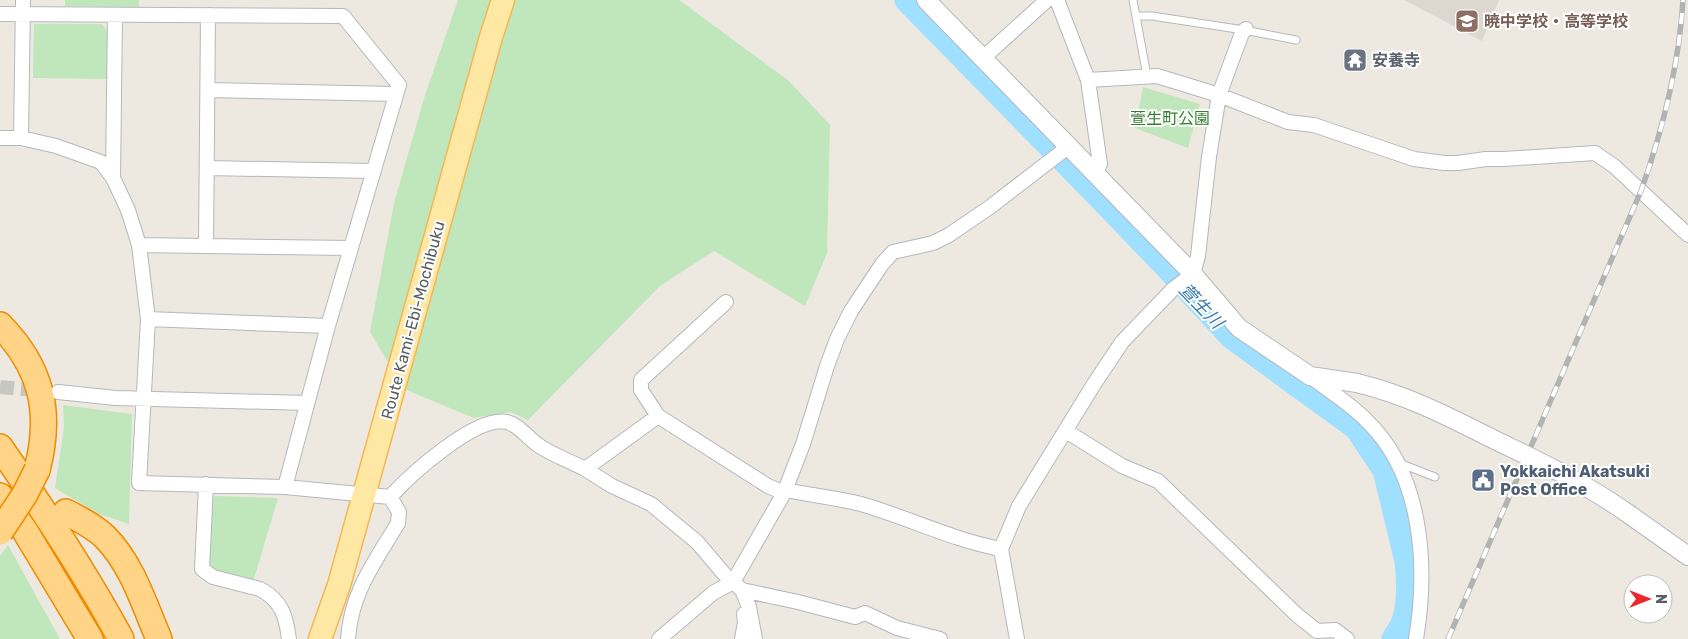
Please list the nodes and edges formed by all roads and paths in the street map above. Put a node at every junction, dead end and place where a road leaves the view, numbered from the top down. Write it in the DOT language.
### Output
graph roads {
  1 [pos="504,0"];
  2 [pos="926,0"];
  3 [pos="1047,0"];
  4 [pos="1057,0"];
  5 [pos="1133,0"];
  6 [pos="23,7"];
  7 [pos="0,14"];
  8 [pos="115,15"];
  9 [pos="208,15"];
  10 [pos="1137,16"];
  11 [pos="1245,29"];
  12 [pos="1296,40"];
  13 [pos="982,59"];
  14 [pos="1147,76"];
  15 [pos="1088,80"];
  16 [pos="208,90"];
  17 [pos="396,94"];
  18 [pos="1219,95"];
  19 [pos="0,138"];
  20 [pos="21,138"];
  21 [pos="1060,153"];
  22 [pos="207,168"];
  23 [pos="373,171"];
  24 [pos="1095,174"];
  25 [pos="113,178"];
  26 [pos="1688,235"];
  27 [pos="139,245"];
  28 [pos="206,245"];
  29 [pos="350,248"];
  30 [pos="1190,276"];
  31 [pos="726,302"];
  32 [pos="148,319"];
  33 [pos="0,325"];
  34 [pos="328,326"];
  35 [pos="1310,376"];
  36 [pos="58,392"];
  37 [pos="143,398"];
  38 [pos="307,403"];
  39 [pos="658,416"];
  40 [pos="1066,431"];
  41 [pos="0,447"];
  42 [pos="1397,462"];
  43 [pos="586,469"];
  44 [pos="1435,477"];
  45 [pos="206,484"];
  46 [pos="285,487"];
  47 [pos="785,492"];
  48 [pos="364,495"];
  49 [pos="0,496"];
  50 [pos="390,496"];
  51 [pos="66,512"];
  52 [pos="0,532"];
  53 [pos="1001,549"];
  54 [pos="1688,556"];
  55 [pos="738,586"];
  56 [pos="90,639"];
  57 [pos="121,639"];
  58 [pos="158,639"];
  59 [pos="289,639"];
  60 [pos="320,639"];
  61 [pos="348,639"];
  62 [pos="659,639"];
  63 [pos="742,639"];
  64 [pos="755,639"];
  65 [pos="940,639"];
  66 [pos="1017,639"];
  67 [pos="1347,639"];
  68 [pos="1416,639"];
  1 -- 48 [label="main road, Route Kami-Ebi-Mochibuku"];
  2 -- 13 [label="street"];
  3 -- 13 [label="street"];
  4 -- 15 [label="street"];
  5 -- 10 [label="lane"];
  6 -- 7 [label="street"];
  6 -- 8 [label="street"];
  6 -- 20 [label="street"];
  8 -- 9 [label="street"];
  8 -- 25 [label="street"];
  9 -- 16 [label="street"];
  9 -- 17 [label="street"];
  10 -- 11 [label="lane"];
  10 -- 14 [label="lane"];
  11 -- 12 [label="lane"];
  11 -- 18 [label="street"];
  13 -- 21 [label="street"];
  14 -- 15 [label="street"];
  14 -- 18 [label="street"];
  15 -- 24 [label="street"];
  16 -- 17 [label="street"];
  16 -- 22 [label="street"];
  17 -- 23 [label="street"];
  18 -- 26 [label="street"];
  18 -- 30 [label="street"];
  19 -- 20 [label="street"];
  20 -- 25 [label="street"];
  21 -- 24 [label="street"];
  21 -- 47 [label="street"];
  22 -- 23 [label="street"];
  22 -- 28 [label="street"];
  23 -- 29 [label="street"];
  24 -- 30 [label="street"];
  25 -- 27 [label="street"];
  27 -- 28 [label="street"];
  27 -- 32 [label="street"];
  28 -- 29 [label="street"];
  29 -- 34 [label="street"];
  30 -- 35 [label="street"];
  30 -- 40 [label="street"];
  31 -- 39 [label="street"];
  32 -- 34 [label="street"];
  32 -- 37 [label="street"];
  33 -- 52 [label="highway, bridge"];
  34 -- 38 [label="street"];
  35 -- 42 [label="street"];
  35 -- 54 [label="street, bridge"];
  36 -- 37 [label="street"];
  37 -- 38 [label="street"];
  37 -- 45 [label="street"];
  38 -- 46 [label="street"];
  39 -- 43 [label="street"];
  39 -- 47 [label="street"];
  40 -- 53 [label="street"];
  40 -- 67 [label="street"];
  41 -- 57 [label="highway"];
  42 -- 44 [label="lane"];
  42 -- 68 [label="street"];
  43 -- 50 [label="street"];
  43 -- 55 [label="street"];
  45 -- 46 [label="street"];
  45 -- 59 [label="street"];
  46 -- 48 [label="street"];
  47 -- 53 [label="street"];
  47 -- 55 [label="street"];
  48 -- 50 [label="street"];
  48 -- 60 [label="main road, Route Kami-Ebi-Mochibuku"];
  49 -- 56 [label="highway"];
  50 -- 61 [label="street"];
  51 -- 58 [label="highway"];
  53 -- 66 [label="street"];
  55 -- 62 [label="street"];
  55 -- 63 [label="street"];
  55 -- 64 [label="street"];
  55 -- 65 [label="street"];
}
